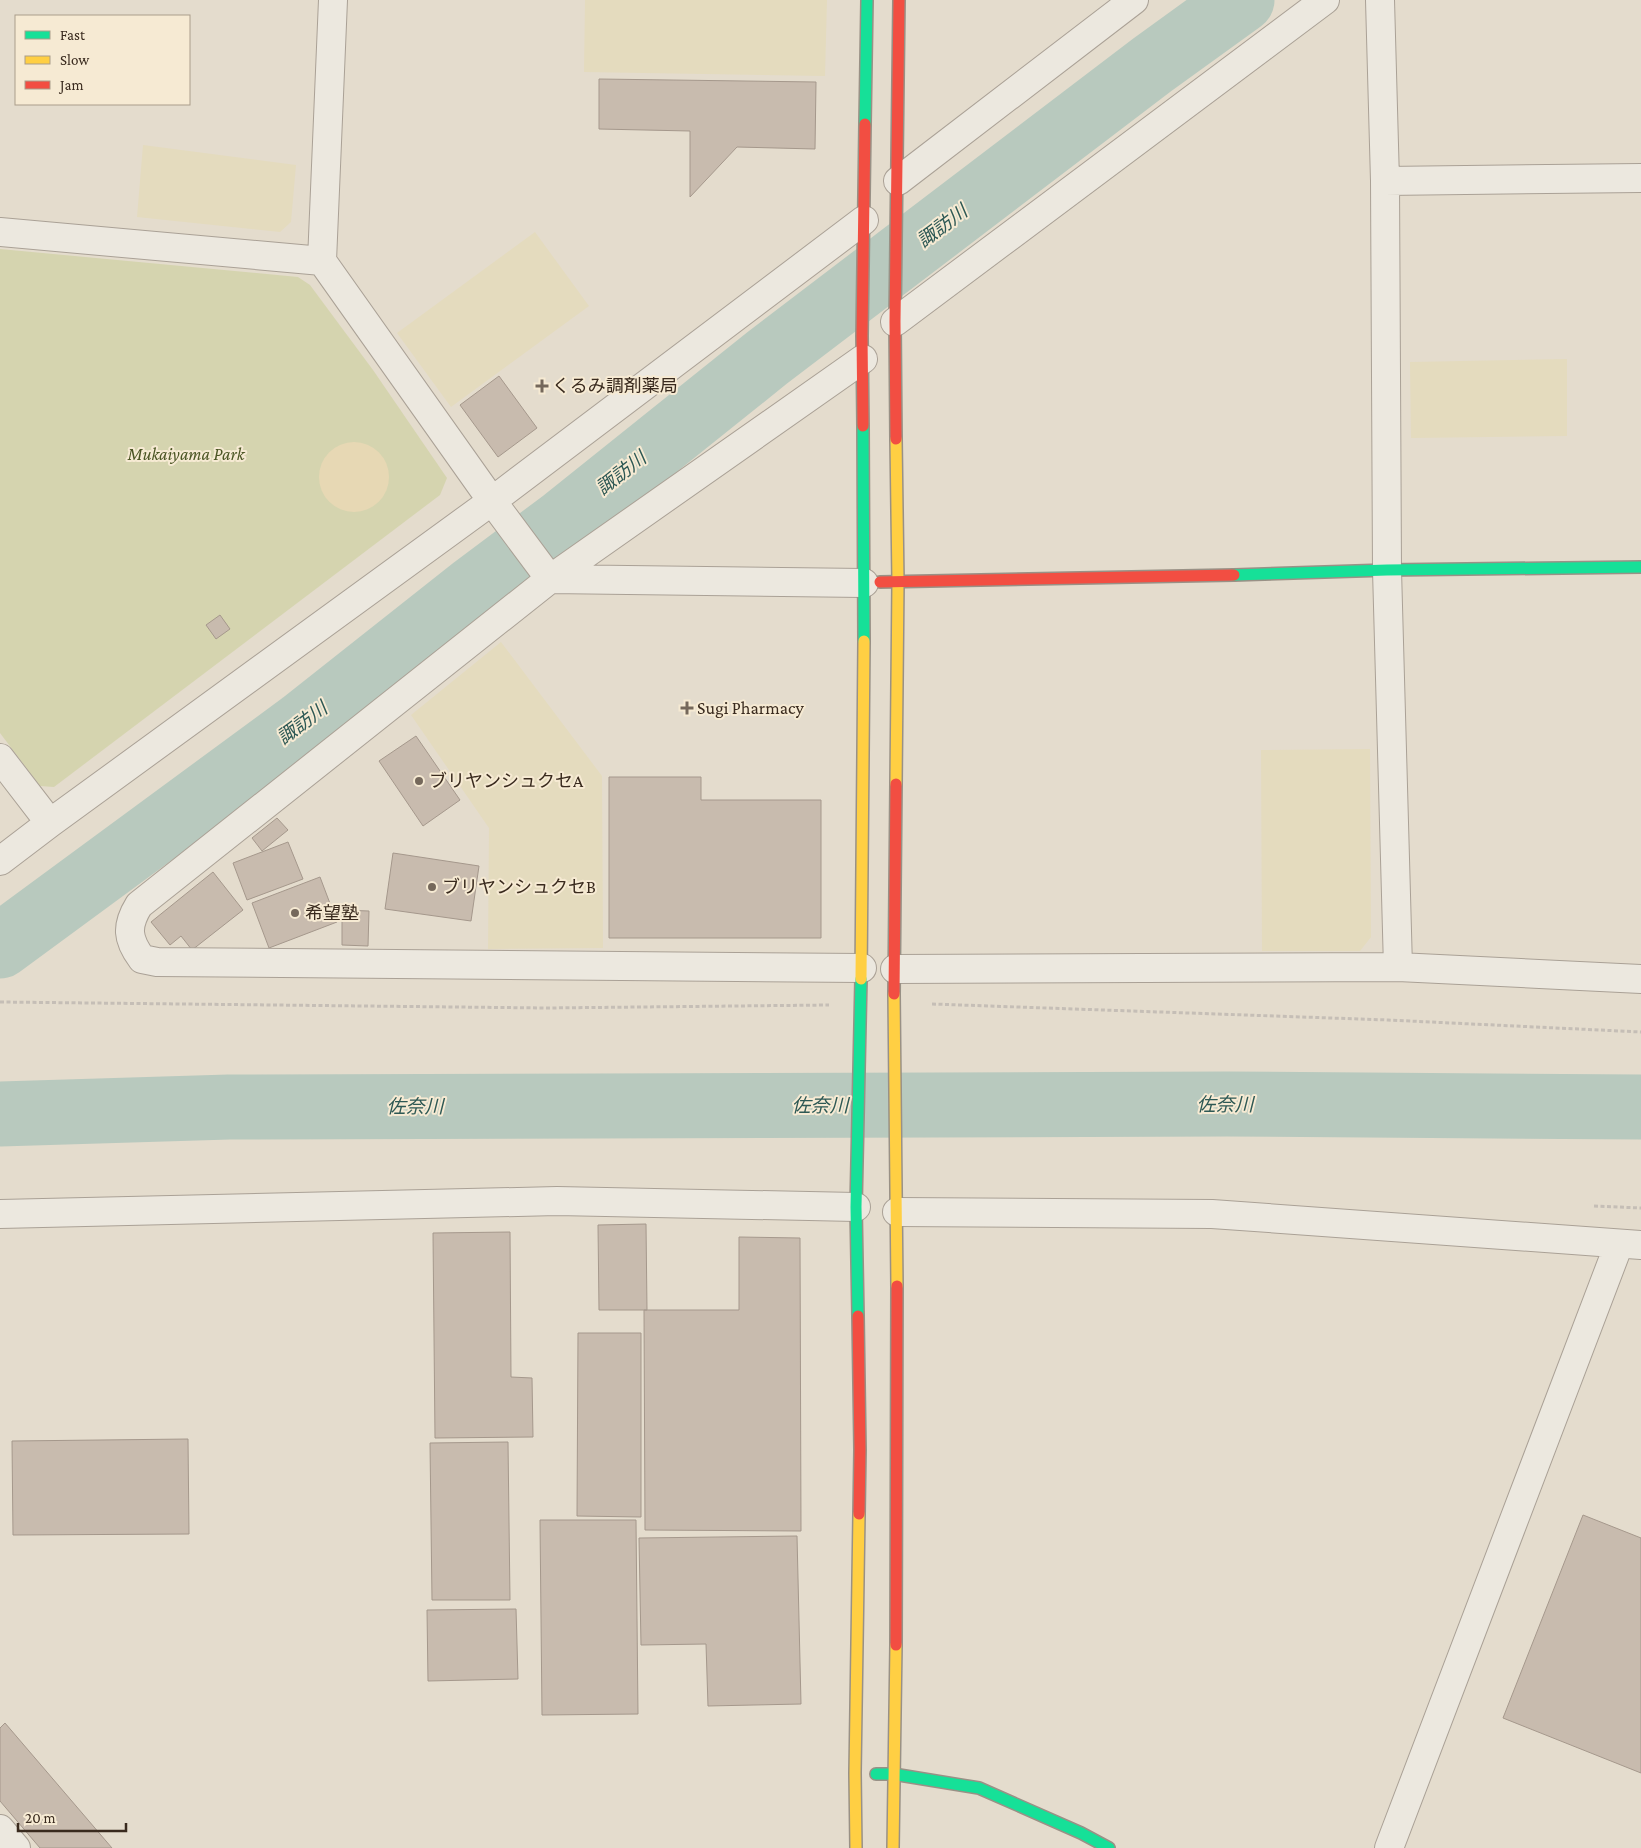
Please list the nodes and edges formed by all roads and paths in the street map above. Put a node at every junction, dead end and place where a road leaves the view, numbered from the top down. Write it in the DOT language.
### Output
graph roads {
  1 [pos="333,0"];
  2 [pos="867,0"];
  3 [pos="899,0"];
  4 [pos="1134,0"];
  5 [pos="1326,0"];
  6 [pos="1380,0"];
  7 [pos="1641,178"];
  8 [pos="898,181"];
  9 [pos="1385,181"];
  10 [pos="864,220"];
  11 [pos="0,232"];
  12 [pos="322,262"];
  13 [pos="896,322"];
  14 [pos="863,348"];
  15 [pos="498,510"];
  16 [pos="1641,567"];
  17 [pos="1387,570"];
  18 [pos="550,579"];
  19 [pos="898,582"];
  20 [pos="864,583"];
  21 [pos="0,758"];
  22 [pos="50,822"];
  23 [pos="0,861"];
  24 [pos="1398,967"];
  25 [pos="862,968"];
  26 [pos="895,969"];
  27 [pos="1641,979"];
  28 [pos="0,1002"];
  29 [pos="929,1004"];
  30 [pos="833,1006"];
  31 [pos="1641,1032"];
  32 [pos="856,1197"];
  33 [pos="897,1212"];
  34 [pos="0,1214"];
  35 [pos="1630,1245"];
  36 [pos="854,1773"];
  37 [pos="893,1774"];
  38 [pos="0,1829"];
  39 [pos="16,1848"];
  40 [pos="856,1848"];
  41 [pos="893,1848"];
  42 [pos="1109,1848"];
  43 [pos="1389,1848"];
  1 -- 12 [label="street"];
  2 -- 10 [label="street"];
  3 -- 8 [label="street"];
  4 -- 8 [label="street"];
  5 -- 13 [label="street"];
  6 -- 9 [label="street"];
  7 -- 9 [label="street"];
  8 -- 13 [label="street"];
  9 -- 17 [label="street"];
  10 -- 14 [label="street"];
  10 -- 15 [label="street"];
  11 -- 12 [label="street"];
  12 -- 15 [label="street"];
  13 -- 19 [label="street"];
  14 -- 18 [label="street"];
  14 -- 20 [label="street"];
  15 -- 18 [label="street"];
  15 -- 22 [label="street"];
  16 -- 17 [label="street"];
  17 -- 19 [label="street"];
  17 -- 24 [label="street"];
  18 -- 20 [label="street"];
  18 -- 25 [label="street"];
  19 -- 20 [label="street"];
  19 -- 26 [label="street"];
  20 -- 25 [label="street"];
  21 -- 22 [label="street"];
  22 -- 23 [label="street"];
  24 -- 26 [label="street"];
  24 -- 27 [label="street"];
  25 -- 32 [label="street"];
  26 -- 33 [label="street"];
  28 -- 30 [label="path"];
  29 -- 31 [label="path"];
  32 -- 34 [label="street"];
  32 -- 36 [label="street"];
  33 -- 35 [label="street"];
  33 -- 37 [label="street"];
  35 -- 43 [label="street"];
  36 -- 37 [label="street"];
  36 -- 40 [label="street"];
  37 -- 41 [label="street"];
  37 -- 42 [label="street"];
  38 -- 39 [label="street"];
}
